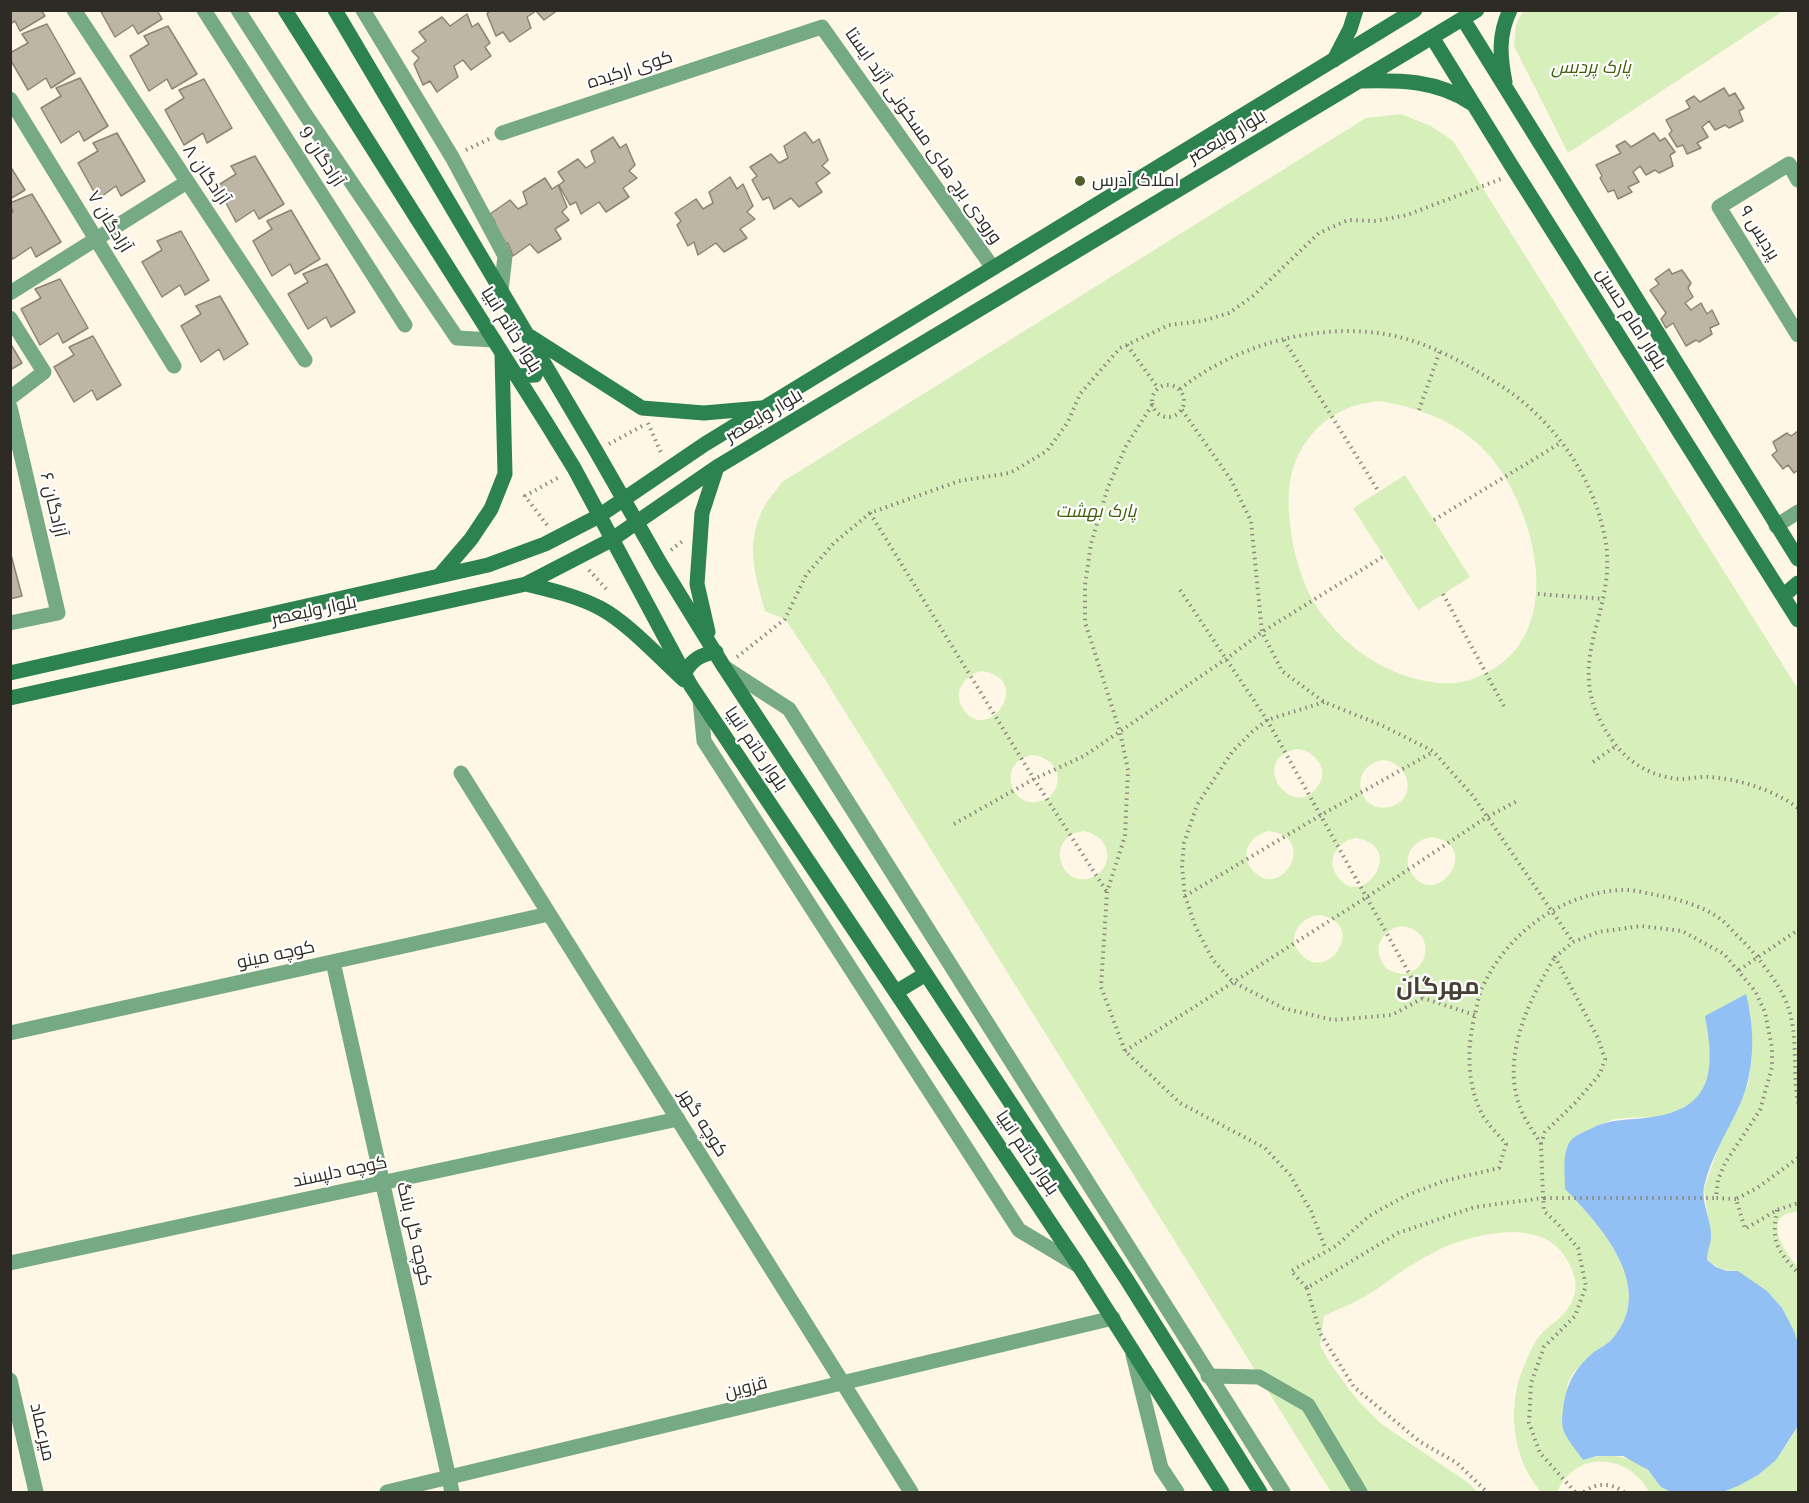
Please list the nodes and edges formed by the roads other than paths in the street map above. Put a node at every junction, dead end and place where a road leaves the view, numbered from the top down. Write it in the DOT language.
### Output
graph roads {
  1 [pos="74,10"];
  2 [pos="204,10"];
  3 [pos="238,10"];
  4 [pos="285,10"];
  5 [pos="335,10"];
  6 [pos="363,10"];
  7 [pos="1356,10"];
  8 [pos="1415,10"];
  9 [pos="1477,10"];
  10 [pos="1510,10"];
  11 [pos="1462,19"];
  12 [pos="822,27"];
  13 [pos="1432,37"];
  14 [pos="1334,60"];
  15 [pos="1358,81"];
  16 [pos="1507,91"];
  17 [pos="10,99"];
  18 [pos="1475,106"];
  19 [pos="502,133"];
  20 [pos="1798,180"];
  21 [pos="188,182"];
  22 [pos="97,238"];
  23 [pos="993,268"];
  24 [pos="501,291"];
  25 [pos="10,293"];
  26 [pos="10,318"];
  27 [pos="405,325"];
  28 [pos="527,335"];
  29 [pos="1798,335"];
  30 [pos="497,346"];
  31 [pos="542,358"];
  32 [pos="306,360"];
  33 [pos="174,366"];
  34 [pos="517,376"];
  35 [pos="10,398"];
  36 [pos="10,407"];
  37 [pos="764,407"];
  38 [pos="717,467"];
  39 [pos="624,500"];
  40 [pos="1798,512"];
  41 [pos="599,516"];
  42 [pos="636,522"];
  43 [pos="1776,526"];
  44 [pos="611,540"];
  45 [pos="1798,559"];
  46 [pos="493,563"];
  47 [pos="441,574"];
  48 [pos="1798,583"];
  49 [pos="526,584"];
  50 [pos="499,589"];
  51 [pos="1783,596"];
  52 [pos="1798,620"];
  53 [pos="10,623"];
  54 [pos="714,649"];
  55 [pos="724,666"];
  56 [pos="10,673"];
  57 [pos="688,679"];
  58 [pos="10,698"];
  59 [pos="700,700"];
  60 [pos="461,773"];
  61 [pos="549,914"];
  62 [pos="333,962"];
  63 [pos="926,974"];
  64 [pos="896,992"];
  65 [pos="10,1033"];
  66 [pos="678,1119"];
  67 [pos="382,1183"];
  68 [pos="10,1263"];
  69 [pos="1079,1266"];
  70 [pos="1113,1318"];
  71 [pos="1131,1346"];
  72 [pos="1208,1376"];
  73 [pos="10,1380"];
  74 [pos="843,1384"];
  75 [pos="450,1486"];
  76 [pos="36,1492"];
  77 [pos="387,1492"];
  78 [pos="911,1492"];
  79 [pos="1177,1492"];
  80 [pos="1222,1492"];
  81 [pos="1260,1492"];
  82 [pos="1283,1492"];
  83 [pos="1360,1492"];
  1 -- 21 [label="street, آزادگان ۸"];
  2 -- 27 [label="street, آزادگان 9"];
  3 -- 30 [label="street"];
  4 -- 30 [label="main road, بلوار خاتم انبیا"];
  5 -- 24 [label="main road, بلوار خاتم انبیا"];
  6 -- 24 [label="street"];
  7 -- 14 [label="main road"];
  8 -- 14 [label="main road, بلوار ولیعصر"];
  9 -- 11 [label="main road, بلوار ولیعصر"];
  10 -- 16 [label="main road"];
  11 -- 13 [label="main road, بلوار ولیعصر"];
  11 -- 16 [label="main road, بلوار امام حسین"];
  12 -- 19 [label="street, کوی ارکیده"];
  12 -- 23 [label="street, ورودی برج های مسکونی آژند ایستا"];
  13 -- 15 [label="main road, بلوار ولیعصر"];
  13 -- 18 [label="main road, بلوار امام حسین"];
  14 -- 23 [label="main road, بلوار ولیعصر"];
  15 -- 18 [label="main road"];
  15 -- 38 [label="main road, بلوار ولیعصر"];
  16 -- 43 [label="main road, بلوار امام حسین"];
  17 -- 22 [label="street, آزادگان ۷"];
  18 -- 51 [label="main road, بلوار امام حسین"];
  20 -- 29 [label="street, پردیس ۹"];
  21 -- 22 [label="street"];
  21 -- 32 [label="street, آزادگان ۸"];
  22 -- 25 [label="street"];
  22 -- 33 [label="street, آزادگان ۷"];
  23 -- 37 [label="main road, بلوار ولیعصر"];
  24 -- 28 [label="main road, بلوار خاتم انبیا"];
  26 -- 35 [label="street"];
  28 -- 31 [label="main road, بلوار خاتم انبیا"];
  28 -- 37 [label="main road"];
  30 -- 34 [label="main road, بلوار خاتم انبیا"];
  30 -- 47 [label="main road"];
  31 -- 34 [label="main road"];
  31 -- 39 [label="main road, بلوار خاتم انبیا"];
  34 -- 41 [label="main road, بلوار خاتم انبیا"];
  36 -- 53 [label="street, آزادگان ۶"];
  37 -- 39 [label="main road, بلوار ولیعصر"];
  38 -- 42 [label="main road, بلوار ولیعصر"];
  38 -- 54 [label="main road"];
  39 -- 41 [label="main road, بلوار ولیعصر"];
  39 -- 42 [label="main road, بلوار خاتم انبیا"];
  40 -- 43 [label="street"];
  41 -- 44 [label="main road, بلوار خاتم انبیا"];
  41 -- 46 [label="main road, بلوار ولیعصر"];
  42 -- 44 [label="main road, بلوار ولیعصر"];
  42 -- 54 [label="main road, بلوار خاتم انبیا"];
  43 -- 45 [label="main road, بلوار امام حسین"];
  44 -- 49 [label="main road, بلوار ولیعصر"];
  44 -- 57 [label="main road, بلوار خاتم انبیا"];
  46 -- 47 [label="main road, بلوار ولیعصر"];
  46 -- 50 [label="main road"];
  47 -- 56 [label="main road, بلوار ولیعصر"];
  48 -- 51 [label="main road"];
  49 -- 50 [label="main road, بلوار ولیعصر"];
  49 -- 57 [label="main road"];
  50 -- 58 [label="main road, بلوار ولیعصر"];
  51 -- 52 [label="main road, بلوار امام حسین"];
  54 -- 55 [label="main road, بلوار خاتم انبیا"];
  54 -- 57 [label="main road"];
  55 -- 63 [label="main road, بلوار خاتم انبیا"];
  55 -- 72 [label="street"];
  57 -- 59 [label="main road, بلوار خاتم انبیا"];
  59 -- 64 [label="main road, بلوار خاتم انبیا"];
  59 -- 69 [label="street"];
  60 -- 61 [label="street, کوچه گهر"];
  61 -- 62 [label="street, کوچه مینو"];
  61 -- 66 [label="street, کوچه گهر"];
  62 -- 65 [label="street, کوچه مینو"];
  62 -- 67 [label="street, کوچه گل بانگ"];
  63 -- 64 [label="main road"];
  63 -- 81 [label="main road, بلوار خاتم انبیا"];
  64 -- 69 [label="main road, بلوار خاتم انبیا"];
  66 -- 67 [label="street, کوچه دلپسند"];
  66 -- 74 [label="street, کوچه گهر"];
  67 -- 68 [label="street, کوچه دلپسند"];
  67 -- 75 [label="street, کوچه گل بانگ"];
  69 -- 70 [label="main road, بلوار خاتم انبیا"];
  70 -- 71 [label="main road, بلوار خاتم انبیا"];
  70 -- 74 [label="street, قزوین"];
  71 -- 79 [label="street"];
  71 -- 80 [label="main road, بلوار خاتم انبیا"];
  72 -- 82 [label="street"];
  72 -- 83 [label="street"];
  73 -- 76 [label="street, میرعماد"];
  74 -- 75 [label="street, قزوین"];
  74 -- 78 [label="street, کوچه گهر"];
  75 -- 77 [label="street, قزوین"];
}
